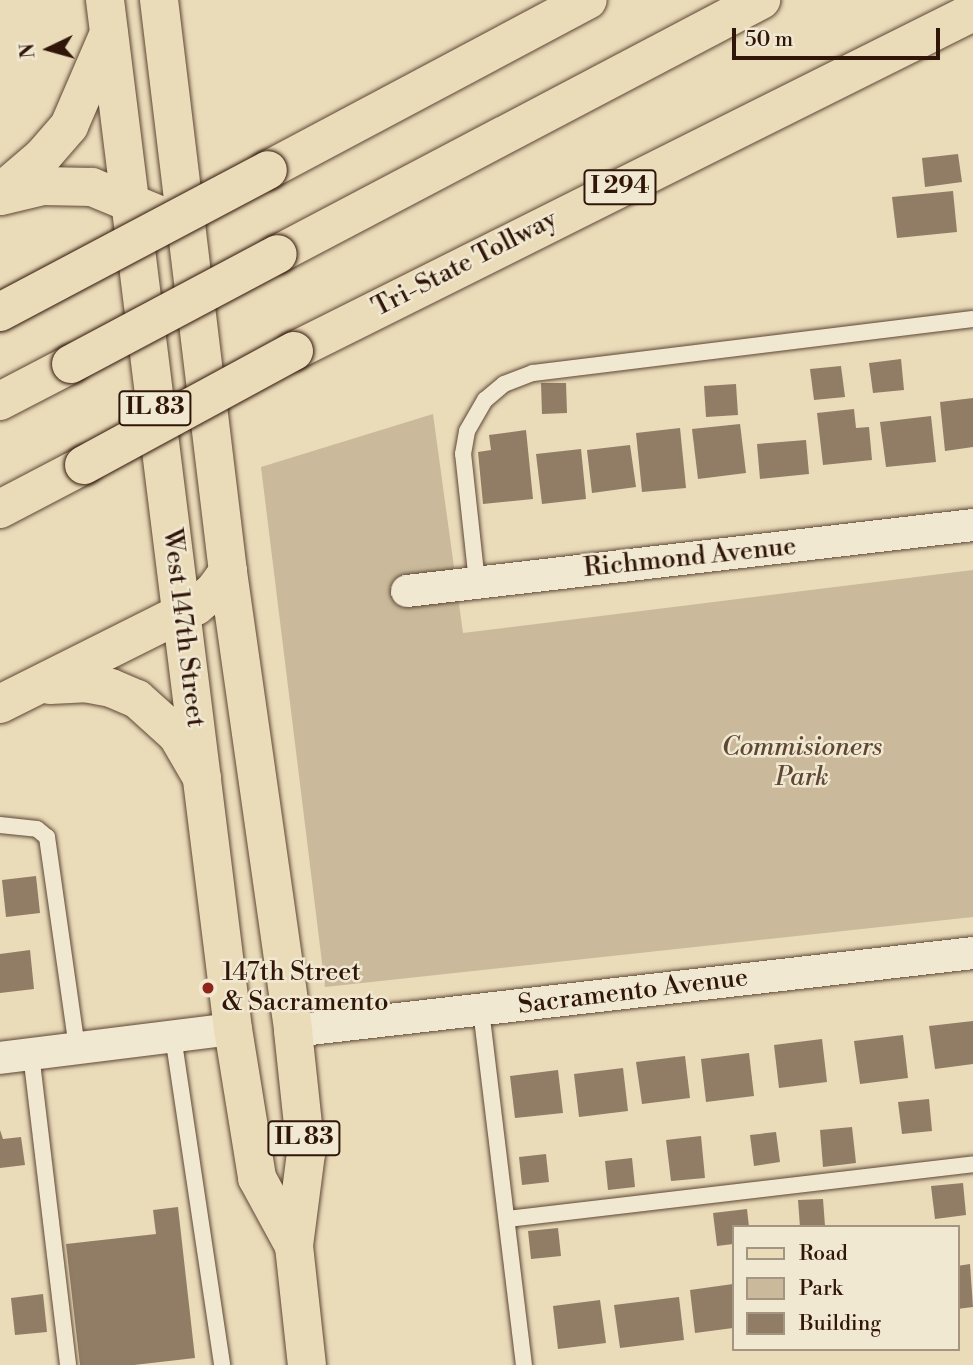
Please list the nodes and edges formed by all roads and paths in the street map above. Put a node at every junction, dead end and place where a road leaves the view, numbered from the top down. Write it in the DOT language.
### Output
graph roads {
  1 [pos="159,0"];
  2 [pos="588,0"];
  3 [pos="761,0"];
  4 [pos="107,16"];
  5 [pos="964,19"];
  6 [pos="0,195"];
  7 [pos="128,201"];
  8 [pos="186,226"];
  9 [pos="0,312"];
  10 [pos="973,319"];
  11 [pos="0,401"];
  12 [pos="0,509"];
  13 [pos="973,526"];
  14 [pos="228,572"];
  15 [pos="477,582"];
  16 [pos="407,591"];
  17 [pos="182,614"];
  18 [pos="15,697"];
  19 [pos="202,778"];
  20 [pos="0,825"];
  21 [pos="973,953"];
  22 [pos="481,1010"];
  23 [pos="233,1029"];
  24 [pos="293,1031"];
  25 [pos="173,1037"];
  26 [pos="77,1049"];
  27 [pos="31,1054"];
  28 [pos="0,1058"];
  29 [pos="973,1164"];
  30 [pos="507,1219"];
  31 [pos="294,1246"];
  32 [pos="68,1365"];
  33 [pos="222,1365"];
  34 [pos="307,1365"];
  35 [pos="524,1365"];
  1 -- 8 [label="main road, West 147th Street / IL 83"];
  2 -- 9 [label="main road, bridge"];
  3 -- 11 [label="main road, bridge"];
  4 -- 6 [label="main road"];
  4 -- 7 [label="main road, West 147th Street / IL 83"];
  5 -- 12 [label="main road, Tri-State Tollway / I 294, bridge"];
  6 -- 7 [label="main road"];
  7 -- 8 [label="main road"];
  7 -- 17 [label="main road, West 147th Street / IL 83"];
  8 -- 14 [label="main road, West 147th Street / IL 83"];
  10 -- 15 [label="lane"];
  13 -- 15 [label="street, Richmond Avenue"];
  14 -- 17 [label="main road"];
  14 -- 24 [label="main road, West 147th Street / IL 83"];
  15 -- 16 [label="street, Richmond Avenue"];
  17 -- 18 [label="main road"];
  17 -- 19 [label="main road, West 147th Street / IL 83"];
  18 -- 19 [label="main road"];
  19 -- 23 [label="main road, West 147th Street / IL 83"];
  20 -- 26 [label="lane"];
  21 -- 22 [label="street, Sacramento Avenue"];
  22 -- 24 [label="street, Sacramento Avenue"];
  22 -- 30 [label="lane"];
  23 -- 25 [label="street"];
  23 -- 31 [label="main road, West 147th Street / IL 83"];
  24 -- 31 [label="main road, West 147th Street / IL 83"];
  25 -- 26 [label="street"];
  25 -- 33 [label="lane"];
  26 -- 27 [label="street"];
  27 -- 28 [label="street"];
  27 -- 32 [label="lane"];
  29 -- 30 [label="lane"];
  30 -- 35 [label="lane"];
  31 -- 34 [label="main road, West 147th Street / IL 83"];
}
